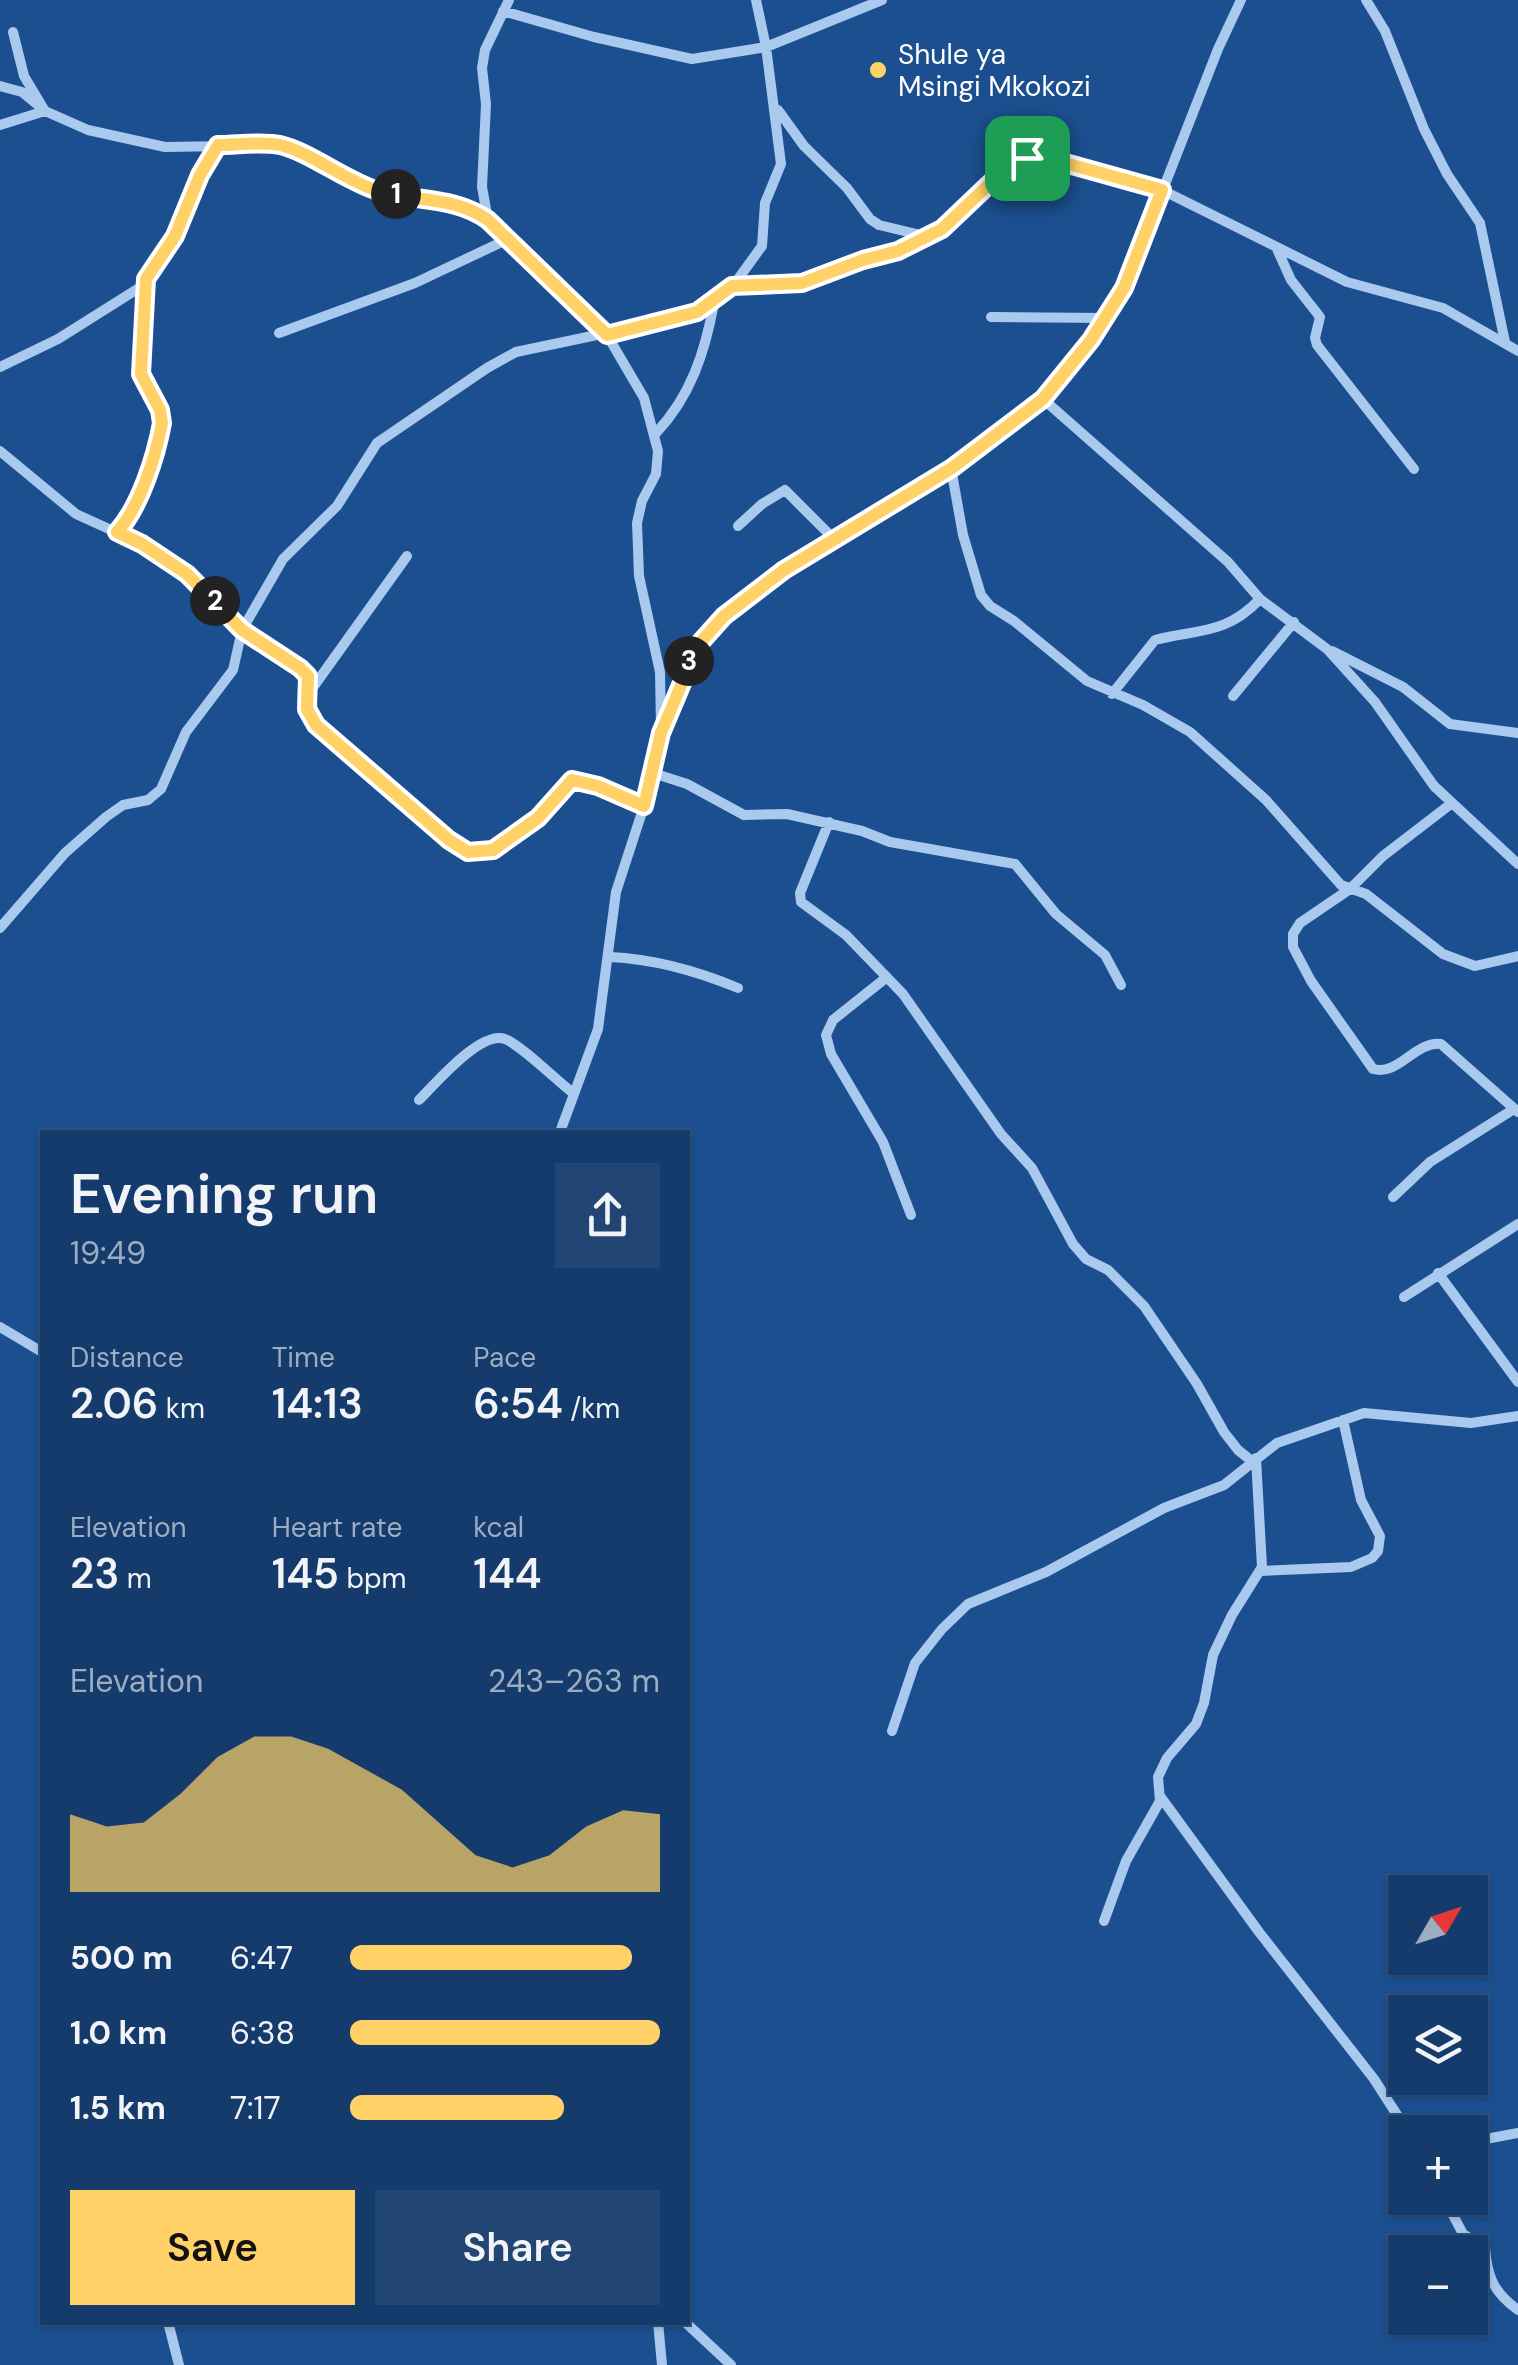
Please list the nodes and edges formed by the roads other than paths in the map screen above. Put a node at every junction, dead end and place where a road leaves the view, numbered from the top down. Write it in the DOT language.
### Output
graph roads {
  1 [pos="756,0"];
  2 [pos="882,0"];
  3 [pos="1241,0"];
  4 [pos="1366,0"];
  5 [pos="506,6"];
  6 [pos="13,32"];
  7 [pos="766,47"];
  8 [pos="0,86"];
  9 [pos="775,106"];
  10 [pos="45,111"];
  11 [pos="0,125"];
  12 [pos="218,145"];
  13 [pos="1162,190"];
  14 [pos="488,220"];
  15 [pos="929,237"];
  16 [pos="506,240"];
  17 [pos="1277,248"];
  18 [pos="146,279"];
  19 [pos="732,286"];
  20 [pos="715,302"];
  21 [pos="991,318"];
  22 [pos="1106,318"];
  23 [pos="279,332"];
  24 [pos="607,335"];
  25 [pos="1505,342"];
  26 [pos="1518,352"];
  27 [pos="0,367"];
  28 [pos="1043,399"];
  29 [pos="656,432"];
  30 [pos="0,452"];
  31 [pos="952,468"];
  32 [pos="1414,469"];
  33 [pos="738,526"];
  34 [pos="117,532"];
  35 [pos="834,540"];
  36 [pos="407,556"];
  37 [pos="1260,600"];
  38 [pos="1294,622"];
  39 [pos="242,630"];
  40 [pos="1328,649"];
  41 [pos="308,694"];
  42 [pos="1112,694"];
  43 [pos="1233,696"];
  44 [pos="661,733"];
  45 [pos="1518,733"];
  46 [pos="654,772"];
  47 [pos="1452,803"];
  48 [pos="644,806"];
  49 [pos="829,822"];
  50 [pos="1518,864"];
  51 [pos="1350,890"];
  52 [pos="0,928"];
  53 [pos="1518,956"];
  54 [pos="610,957"];
  55 [pos="887,977"];
  56 [pos="1121,986"];
  57 [pos="738,988"];
  58 [pos="573,1093"];
  59 [pos="419,1100"];
  60 [pos="1516,1110"];
  61 [pos="561,1130"];
  62 [pos="1393,1197"];
  63 [pos="911,1215"];
  64 [pos="1518,1224"];
  65 [pos="1438,1273"];
  66 [pos="1404,1297"];
  67 [pos="0,1328"];
  68 [pos="40,1351"];
  69 [pos="1518,1382"];
  70 [pos="1518,1416"];
  71 [pos="1343,1420"];
  72 [pos="1255,1460"];
  73 [pos="1260,1571"];
  74 [pos="892,1731"];
  75 [pos="1160,1796"];
  76 [pos="1104,1921"];
  77 [pos="1397,2115"];
  78 [pos="1518,2132"];
  79 [pos="1488,2138"];
  80 [pos="1453,2215"];
  81 [pos="1518,2310"];
  82 [pos="169,2325"];
  83 [pos="658,2325"];
  84 [pos="688,2325"];
  85 [pos="179,2365"];
  86 [pos="662,2365"];
  87 [pos="731,2365"];
  1 -- 7 [label="street"];
  2 -- 7 [label="street"];
  3 -- 13 [label="street"];
  4 -- 25 [label="street"];
  5 -- 7 [label="street"];
  5 -- 14 [label="street"];
  6 -- 10 [label="street"];
  7 -- 9 [label="street"];
  8 -- 10 [label="street"];
  9 -- 15 [label="street"];
  9 -- 19 [label="street"];
  10 -- 11 [label="street"];
  10 -- 12 [label="street"];
  12 -- 14 [label="street"];
  12 -- 18 [label="street"];
  13 -- 15 [label="street"];
  13 -- 17 [label="street"];
  13 -- 22 [label="street"];
  14 -- 16 [label="street"];
  15 -- 19 [label="street"];
  16 -- 23 [label="street"];
  16 -- 24 [label="street"];
  17 -- 25 [label="street"];
  17 -- 32 [label="street"];
  18 -- 27 [label="street"];
  18 -- 34 [label="street"];
  19 -- 20 [label="street"];
  20 -- 24 [label="street"];
  20 -- 29 [label="street"];
  21 -- 22 [label="street"];
  22 -- 28 [label="street"];
  24 -- 29 [label="street"];
  24 -- 39 [label="street"];
  25 -- 26 [label="street"];
  28 -- 31 [label="street"];
  28 -- 37 [label="street"];
  29 -- 44 [label="street"];
  30 -- 34 [label="street"];
  31 -- 35 [label="street"];
  31 -- 42 [label="street"];
  33 -- 35 [label="street"];
  34 -- 39 [label="street"];
  35 -- 44 [label="street"];
  36 -- 41 [label="street"];
  37 -- 38 [label="street"];
  37 -- 42 [label="street"];
  38 -- 40 [label="street"];
  38 -- 43 [label="street"];
  39 -- 41 [label="street"];
  39 -- 52 [label="street"];
  40 -- 45 [label="street"];
  40 -- 47 [label="street"];
  41 -- 48 [label="street"];
  42 -- 51 [label="street"];
  44 -- 46 [label="street"];
  46 -- 48 [label="street"];
  46 -- 49 [label="street"];
  47 -- 50 [label="street"];
  47 -- 51 [label="street"];
  48 -- 54 [label="street"];
  49 -- 55 [label="street"];
  49 -- 56 [label="street"];
  51 -- 53 [label="street"];
  51 -- 60 [label="street"];
  54 -- 57 [label="street"];
  54 -- 58 [label="street"];
  55 -- 63 [label="street"];
  55 -- 72 [label="street"];
  58 -- 59 [label="street"];
  58 -- 61 [label="street"];
  60 -- 62 [label="street"];
  64 -- 65 [label="street"];
  65 -- 66 [label="street"];
  65 -- 69 [label="street"];
  67 -- 68 [label="street"];
  70 -- 71 [label="street"];
  71 -- 72 [label="street"];
  71 -- 73 [label="street"];
  72 -- 73 [label="street"];
  72 -- 74 [label="street"];
  73 -- 75 [label="street"];
  75 -- 76 [label="street"];
  75 -- 77 [label="street"];
  78 -- 79 [label="street"];
  80 -- 81 [label="street"];
  82 -- 85 [label="street"];
  83 -- 86 [label="street"];
  84 -- 87 [label="street"];
}
